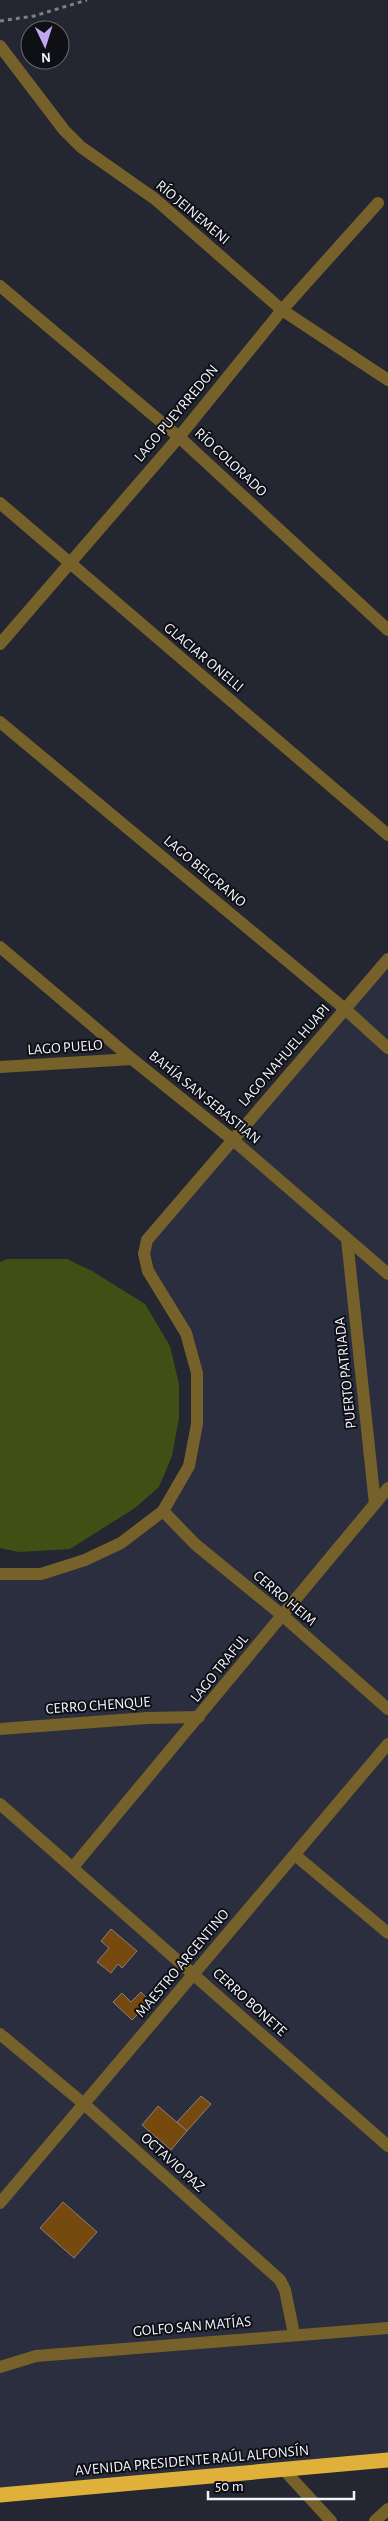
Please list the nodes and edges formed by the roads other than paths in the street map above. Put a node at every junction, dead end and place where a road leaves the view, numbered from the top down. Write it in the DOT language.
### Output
graph roads {
  1 [pos="0,46"];
  2 [pos="378,203"];
  3 [pos="0,286"];
  4 [pos="282,310"];
  5 [pos="388,380"];
  6 [pos="179,437"];
  7 [pos="0,503"];
  8 [pos="69,563"];
  9 [pos="388,630"];
  10 [pos="0,644"];
  11 [pos="0,722"];
  12 [pos="388,835"];
  13 [pos="0,947"];
  14 [pos="388,959"];
  15 [pos="345,1009"];
  16 [pos="388,1048"];
  17 [pos="132,1059"];
  18 [pos="0,1067"];
  19 [pos="233,1140"];
  20 [pos="347,1239"];
  21 [pos="388,1274"];
  22 [pos="388,1488"];
  23 [pos="375,1504"];
  24 [pos="163,1511"];
  25 [pos="0,1574"];
  26 [pos="283,1616"];
  27 [pos="388,1709"];
  28 [pos="199,1717"];
  29 [pos="0,1729"];
  30 [pos="388,1744"];
  31 [pos="0,1804"];
  32 [pos="295,1855"];
  33 [pos="73,1867"];
  34 [pos="388,1934"];
  35 [pos="194,1974"];
  36 [pos="0,2034"];
  37 [pos="84,2104"];
  38 [pos="388,2146"];
  39 [pos="0,2203"];
  40 [pos="388,2328"];
  41 [pos="294,2334"];
  42 [pos="0,2367"];
  43 [pos="388,2460"];
  44 [pos="284,2470"];
  45 [pos="0,2494"];
  46 [pos="388,2509"];
  47 [pos="331,2521"];
  48 [pos="376,2521"];
  1 -- 4 [label="street, RÍO JEINEMENI"];
  2 -- 4 [label="street, LAGO PUEYRREDON"];
  3 -- 6 [label="street, RÍO COLORADO"];
  4 -- 5 [label="street, RÍO JEINEMENI"];
  4 -- 6 [label="street, LAGO PUEYRREDON"];
  6 -- 8 [label="street, LAGO PUEYRREDON"];
  6 -- 9 [label="street, RÍO COLORADO"];
  7 -- 8 [label="street, GLACIAR ONELLI"];
  8 -- 10 [label="street, LAGO PUEYRREDON"];
  8 -- 12 [label="street, GLACIAR ONELLI"];
  11 -- 15 [label="street, LAGO BELGRANO"];
  13 -- 17 [label="street, BAHÍA SAN SEBASTIAN"];
  14 -- 15 [label="street, LAGO NAHUEL HUAPI"];
  15 -- 16 [label="street, LAGO BELGRANO"];
  15 -- 19 [label="street, LAGO NAHUEL HUAPI"];
  17 -- 18 [label="street, LAGO PUELO"];
  17 -- 19 [label="street, BAHÍA SAN SEBASTIAN"];
  19 -- 20 [label="street, BAHÍA SAN SEBASTIAN"];
  19 -- 24 [label="street, LAGO NAHUEL HUAPI"];
  20 -- 21 [label="street, BAHÍA SAN SEBASTIAN"];
  20 -- 23 [label="street, PUERTO PATRIADA"];
  22 -- 23 [label="street, LAGO TRAFUL"];
  23 -- 26 [label="street, LAGO TRAFUL"];
  24 -- 25 [label="street"];
  24 -- 26 [label="street, CERRO HEIM"];
  26 -- 27 [label="street, CERRO HEIM"];
  26 -- 28 [label="street, LAGO TRAFUL"];
  28 -- 29 [label="street, CERRO CHENQUE"];
  28 -- 33 [label="street, LAGO TRAFUL"];
  30 -- 32 [label="street, MAESTRO ARGENTINO"];
  31 -- 33 [label="street, CERRO BONETE"];
  32 -- 34 [label="street"];
  32 -- 35 [label="street, MAESTRO ARGENTINO"];
  33 -- 35 [label="street, CERRO BONETE"];
  35 -- 37 [label="street, MAESTRO ARGENTINO"];
  35 -- 38 [label="street, CERRO BONETE"];
  36 -- 37 [label="street, OCTAVIO PAZ"];
  37 -- 39 [label="street, MAESTRO ARGENTINO"];
  37 -- 41 [label="street, OCTAVIO PAZ"];
  40 -- 41 [label="street, GOLFO SAN MATÍAS"];
  41 -- 42 [label="street, GOLFO SAN MATÍAS"];
  43 -- 44 [label="highway, AVENIDA PRESIDENTE RAÚL ALFONSÍN"];
  44 -- 45 [label="highway, AVENIDA PRESIDENTE RAÚL ALFONSÍN"];
  44 -- 47 [label="street"];
  46 -- 48 [label="street"];
}
